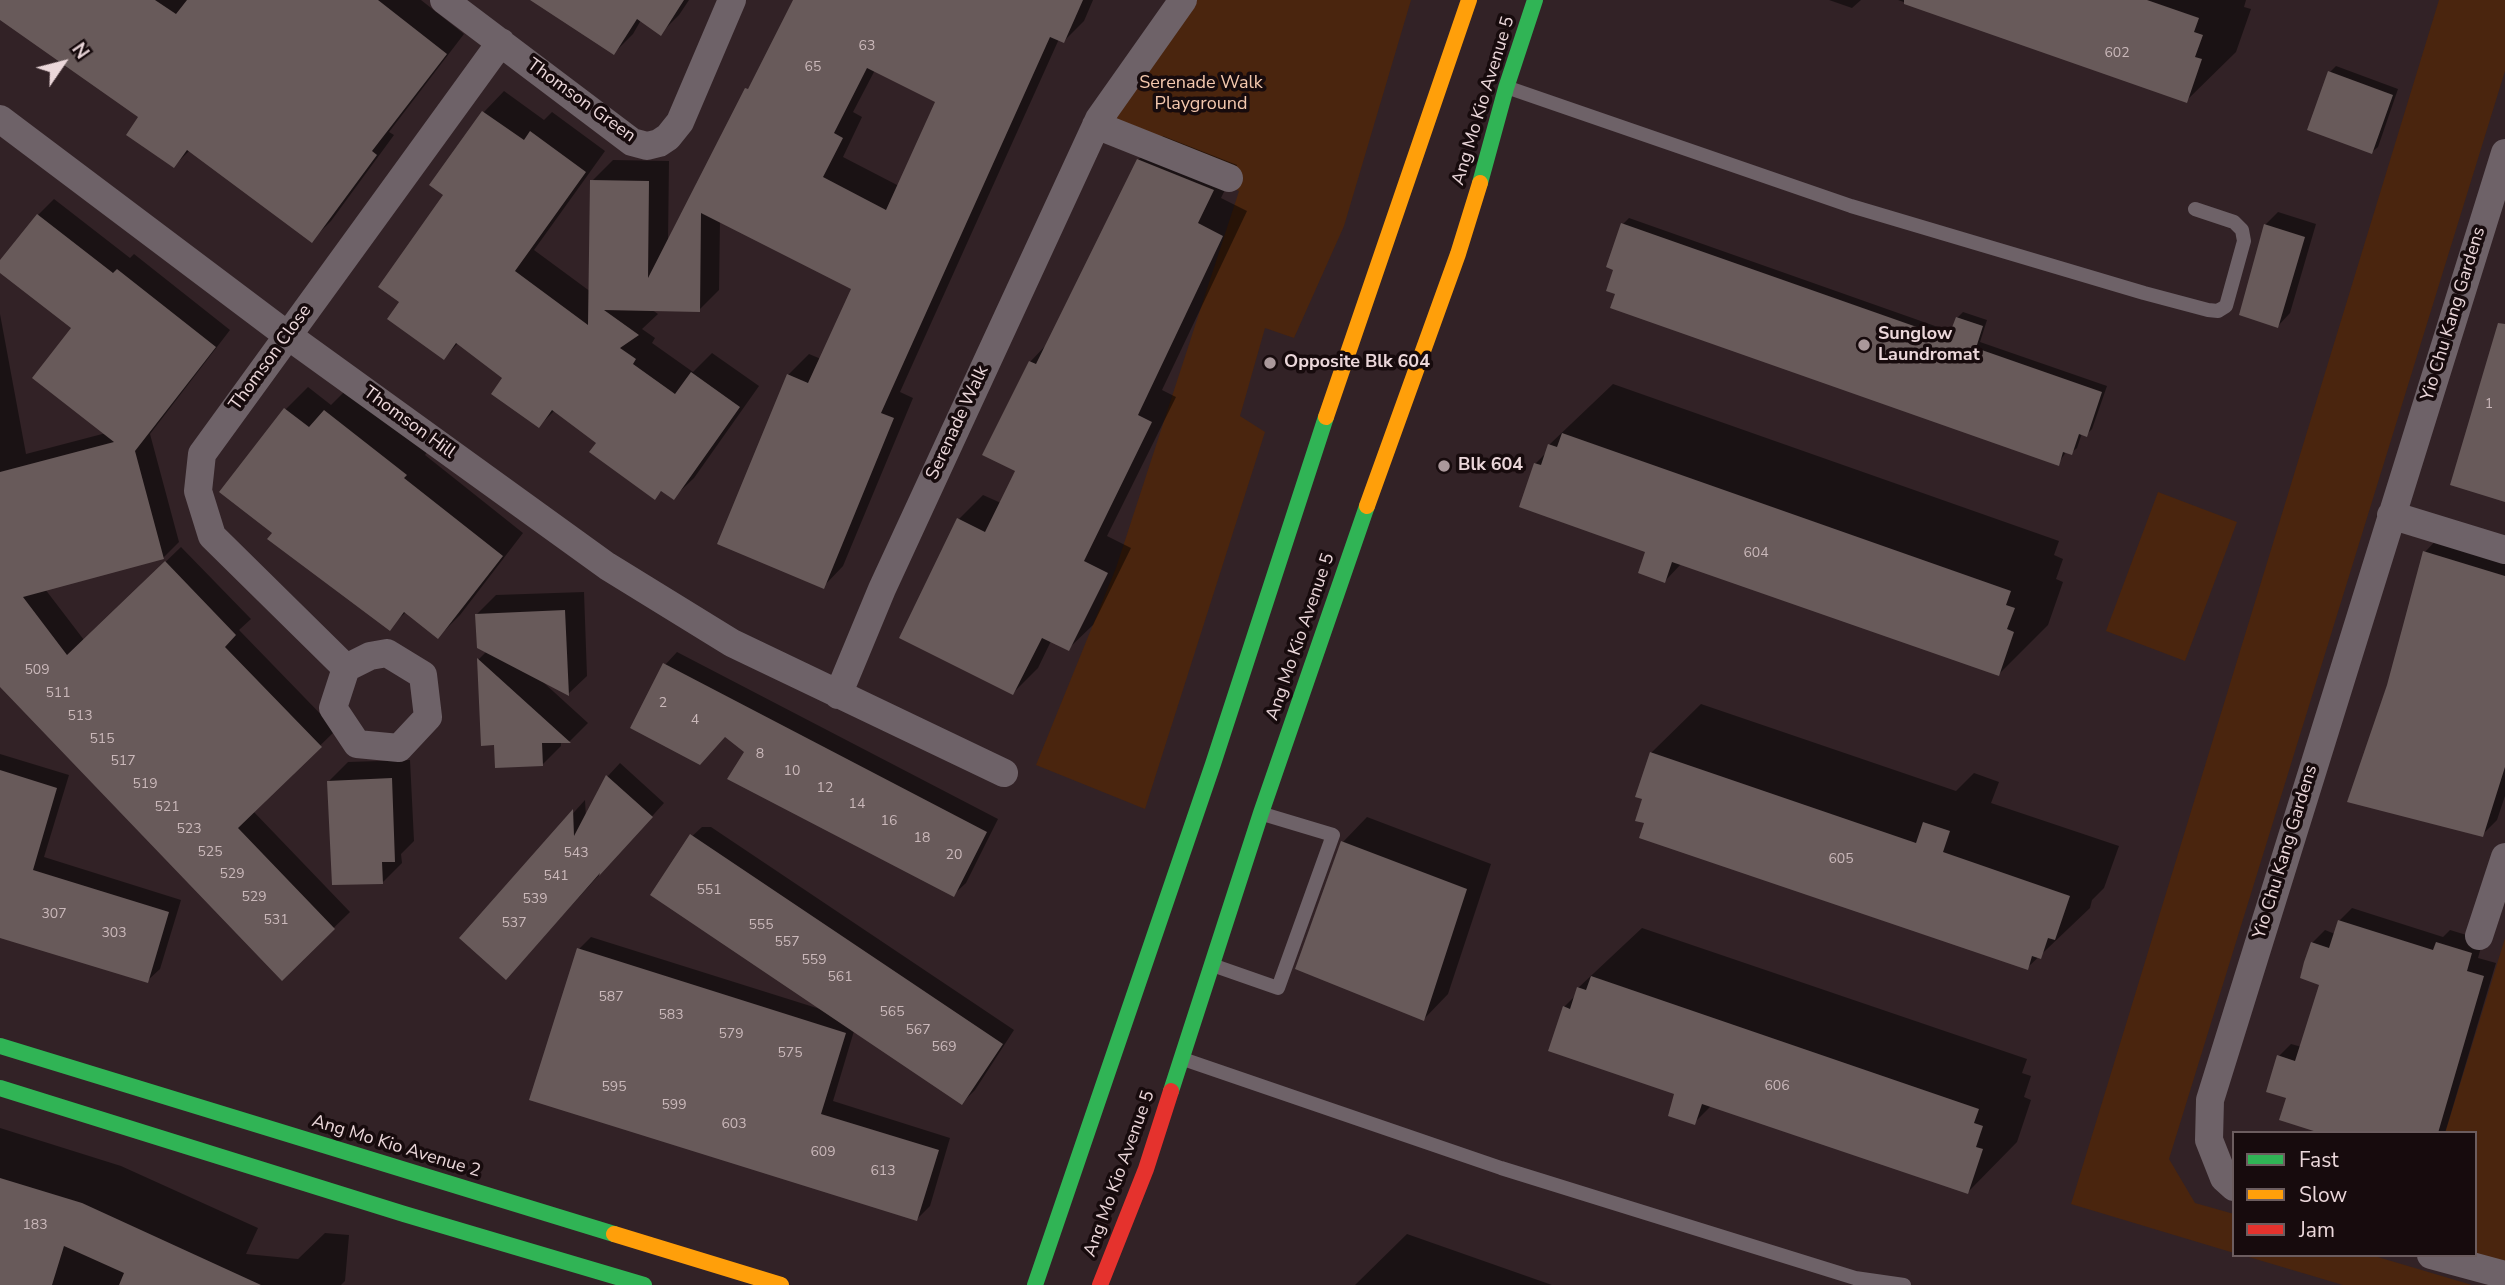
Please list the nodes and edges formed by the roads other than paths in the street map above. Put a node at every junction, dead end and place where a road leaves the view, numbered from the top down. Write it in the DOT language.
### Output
graph roads {
  1 [pos="444,0"];
  2 [pos="732,0"];
  3 [pos="1183,0"];
  4 [pos="1469,0"];
  5 [pos="1535,0"];
  6 [pos="501,42"];
  7 [pos="1506,87"];
  8 [pos="0,119"];
  9 [pos="1096,125"];
  10 [pos="2505,153"];
  11 [pos="1229,178"];
  12 [pos="2195,209"];
  13 [pos="287,335"];
  14 [pos="2391,515"];
  15 [pos="2505,550"];
  16 [pos="346,668"];
  17 [pos="838,695"];
  18 [pos="1004,773"];
  19 [pos="1261,813"];
  20 [pos="2505,857"];
  21 [pos="2479,936"];
  22 [pos="1212,965"];
  23 [pos="0,1046"];
  24 [pos="1182,1058"];
  25 [pos="0,1088"];
  26 [pos="416,1174"];
  27 [pos="2232,1185"];
  28 [pos="404,1214"];
  29 [pos="2438,1257"];
  30 [pos="624,1258"];
  31 [pos="2505,1275"];
  32 [pos="644,1285"];
  33 [pos="781,1285"];
  34 [pos="1035,1285"];
  35 [pos="1100,1285"];
  36 [pos="1904,1285"];
  1 -- 6 [label="street, Thomson Green"];
  2 -- 6 [label="street, Thomson Green"];
  3 -- 9 [label="street, Serenade Walk"];
  4 -- 34 [label="main road"];
  5 -- 7 [label="main road, Ang Mo Kio Avenue 5"];
  6 -- 13 [label="street, Thomson Close"];
  7 -- 12 [label="lane"];
  7 -- 19 [label="main road, Ang Mo Kio Avenue 5"];
  8 -- 13 [label="street, Thomson Hill"];
  9 -- 11 [label="street"];
  9 -- 17 [label="street, Serenade Walk"];
  10 -- 14 [label="street, Yio Chu Kang Gardens"];
  13 -- 16 [label="street, Thomson Close"];
  13 -- 17 [label="street, Thomson Hill"];
  14 -- 15 [label="street"];
  14 -- 27 [label="street, Yio Chu Kang Gardens"];
  17 -- 18 [label="street"];
  19 -- 22 [label="main road, Ang Mo Kio Avenue 5"];
  19 -- 22 [label="lane"];
  20 -- 21 [label="street"];
  22 -- 24 [label="main road, Ang Mo Kio Avenue 5"];
  23 -- 26 [label="main road, Ang Mo Kio Avenue 2"];
  24 -- 35 [label="main road, Ang Mo Kio Avenue 5"];
  24 -- 36 [label="lane"];
  25 -- 28 [label="main road, Ang Mo Kio Avenue 2"];
  26 -- 28 [label="main road"];
  26 -- 30 [label="main road, Ang Mo Kio Avenue 2"];
  28 -- 30 [label="main road, Ang Mo Kio Avenue 2"];
  29 -- 31 [label="street"];
  30 -- 32 [label="main road, Ang Mo Kio Avenue 2"];
  30 -- 33 [label="main road, Ang Mo Kio Avenue 2"];
}
